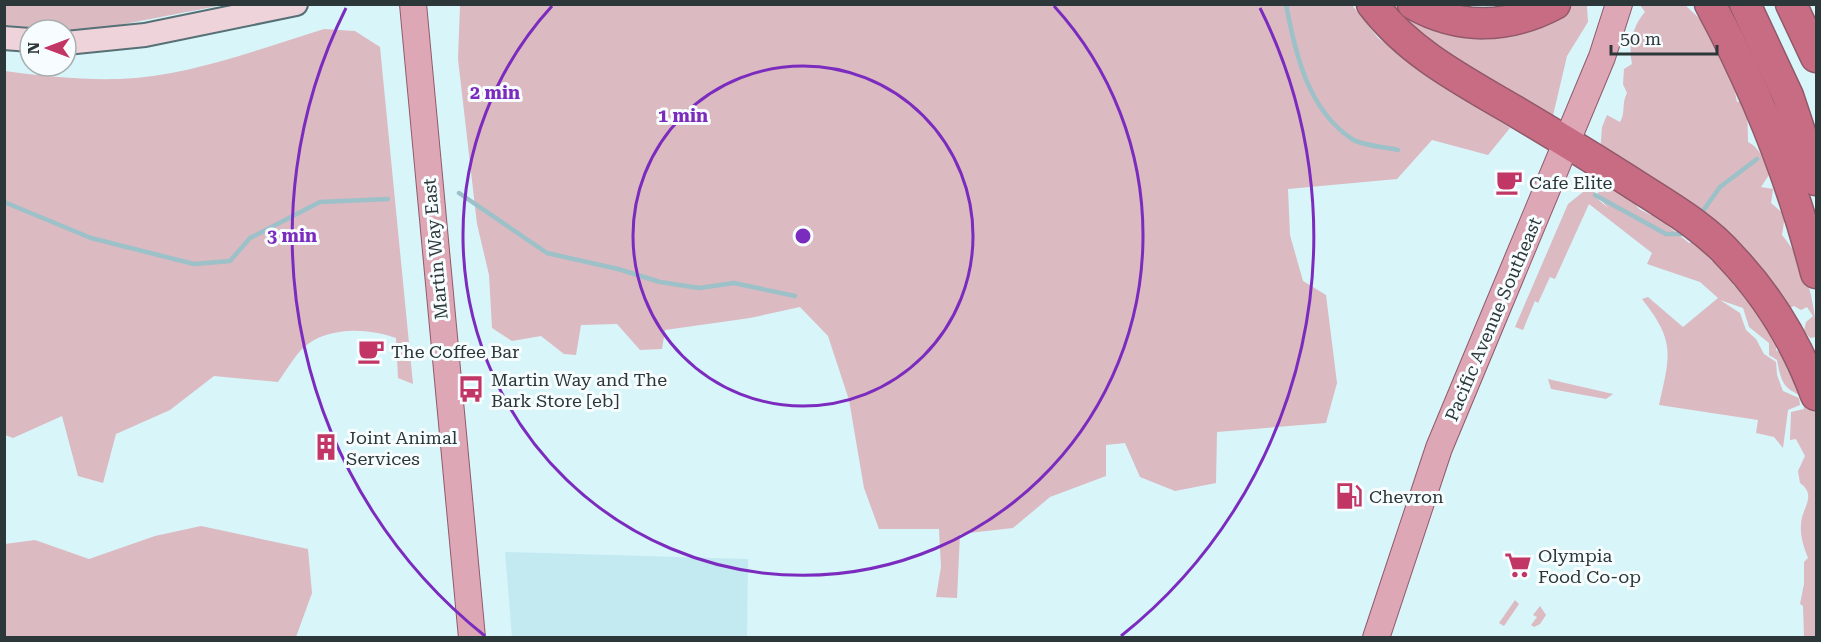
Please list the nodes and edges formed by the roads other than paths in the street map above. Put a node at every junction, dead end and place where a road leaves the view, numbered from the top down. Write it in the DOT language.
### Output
graph roads {
  1 [pos="296,4"];
  2 [pos="413,4"];
  3 [pos="1372,4"];
  4 [pos="1413,4"];
  5 [pos="1555,4"];
  6 [pos="1619,4"];
  7 [pos="1710,4"];
  8 [pos="1745,4"];
  9 [pos="1791,4"];
  10 [pos="78,42"];
  11 [pos="1816,57"];
  12 [pos="1567,142"];
  13 [pos="1816,180"];
  14 [pos="1816,273"];
  15 [pos="1816,395"];
  16 [pos="472,638"];
  17 [pos="1376,638"];
  1 -- 10 [label="street"];
  2 -- 16 [label="main road, Martin Way East"];
  3 -- 12 [label="highway"];
  4 -- 5 [label="highway"];
  6 -- 12 [label="main road, Pacific Avenue Southeast"];
  7 -- 14 [label="highway"];
  8 -- 13 [label="highway"];
  9 -- 11 [label="highway"];
  12 -- 15 [label="highway"];
  12 -- 17 [label="main road, Pacific Avenue Southeast"];
}
